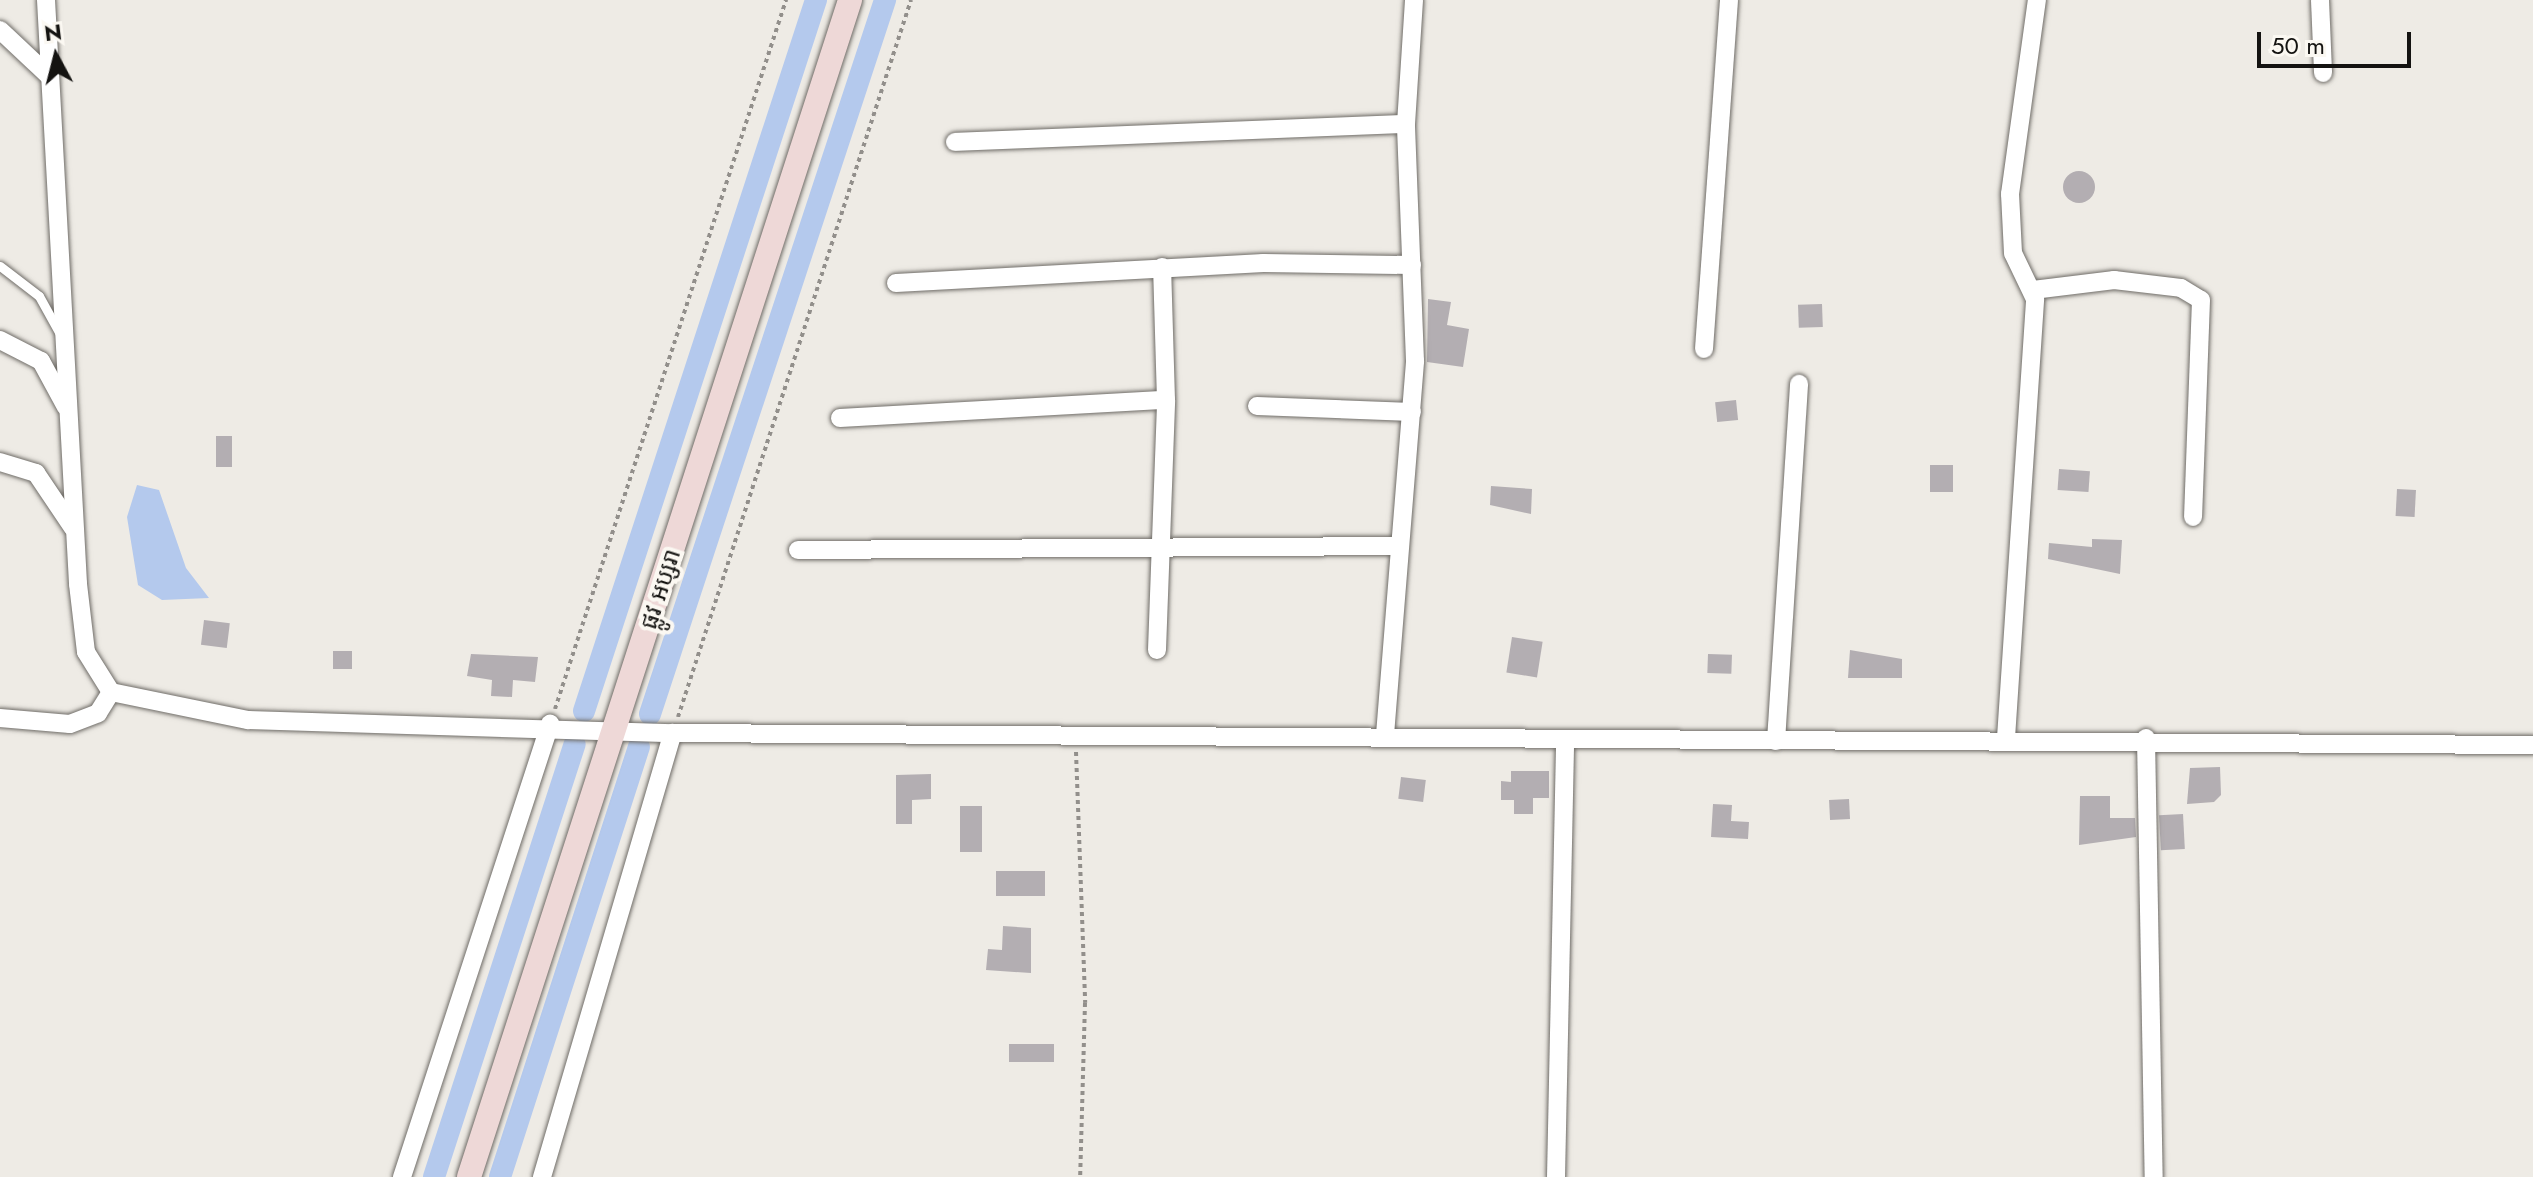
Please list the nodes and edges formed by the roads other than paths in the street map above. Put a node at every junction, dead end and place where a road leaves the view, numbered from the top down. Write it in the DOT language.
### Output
graph roads {
  1 [pos="46,0"];
  2 [pos="850,0"];
  3 [pos="1414,0"];
  4 [pos="1729,0"];
  5 [pos="2037,0"];
  6 [pos="2320,0"];
  7 [pos="0,30"];
  8 [pos="2323,73"];
  9 [pos="49,76"];
  10 [pos="1406,124"];
  11 [pos="955,142"];
  12 [pos="1412,265"];
  13 [pos="0,266"];
  14 [pos="1162,267"];
  15 [pos="896,283"];
  16 [pos="2033,290"];
  17 [pos="0,340"];
  18 [pos="67,348"];
  19 [pos="1704,349"];
  20 [pos="1799,384"];
  21 [pos="1166,400"];
  22 [pos="1257,406"];
  23 [pos="1412,412"];
  24 [pos="70,417"];
  25 [pos="840,418"];
  26 [pos="0,462"];
  27 [pos="2193,517"];
  28 [pos="75,531"];
  29 [pos="1397,546"];
  30 [pos="798,550"];
  31 [pos="1162,550"];
  32 [pos="1157,650"];
  33 [pos="111,692"];
  34 [pos="0,718"];
  35 [pos="550,724"];
  36 [pos="614,730"];
  37 [pos="673,733"];
  38 [pos="1385,735"];
  39 [pos="2006,738"];
  40 [pos="2146,738"];
  41 [pos="1565,741"];
  42 [pos="1776,741"];
  43 [pos="2533,745"];
  44 [pos="402,1177"];
  45 [pos="469,1177"];
  46 [pos="542,1177"];
  47 [pos="1556,1177"];
  48 [pos="2154,1177"];
  1 -- 9 [label="street"];
  2 -- 36 [label="street, ផ្លូវ អប្សរា"];
  3 -- 10 [label="street"];
  4 -- 19 [label="street"];
  5 -- 16 [label="street"];
  6 -- 8 [label="street"];
  7 -- 9 [label="street"];
  9 -- 18 [label="street"];
  10 -- 11 [label="street"];
  10 -- 12 [label="street"];
  12 -- 14 [label="street"];
  12 -- 23 [label="street"];
  13 -- 18 [label="lane"];
  14 -- 15 [label="street"];
  14 -- 21 [label="street"];
  16 -- 27 [label="street"];
  16 -- 39 [label="street"];
  17 -- 24 [label="street"];
  18 -- 24 [label="street"];
  20 -- 42 [label="street"];
  21 -- 25 [label="street"];
  21 -- 31 [label="street"];
  22 -- 23 [label="street"];
  23 -- 29 [label="street"];
  24 -- 28 [label="street"];
  26 -- 28 [label="street"];
  28 -- 33 [label="street"];
  29 -- 31 [label="street"];
  29 -- 38 [label="street"];
  30 -- 31 [label="street"];
  31 -- 32 [label="street"];
  33 -- 34 [label="street"];
  33 -- 35 [label="street"];
  35 -- 36 [label="street"];
  35 -- 44 [label="street"];
  36 -- 37 [label="street"];
  36 -- 45 [label="street, ផ្លូវ អប្សរា"];
  37 -- 38 [label="street"];
  37 -- 46 [label="street"];
  38 -- 41 [label="street"];
  39 -- 40 [label="street"];
  39 -- 42 [label="street"];
  40 -- 43 [label="street"];
  40 -- 48 [label="street"];
  41 -- 42 [label="street"];
  41 -- 47 [label="street"];
}
